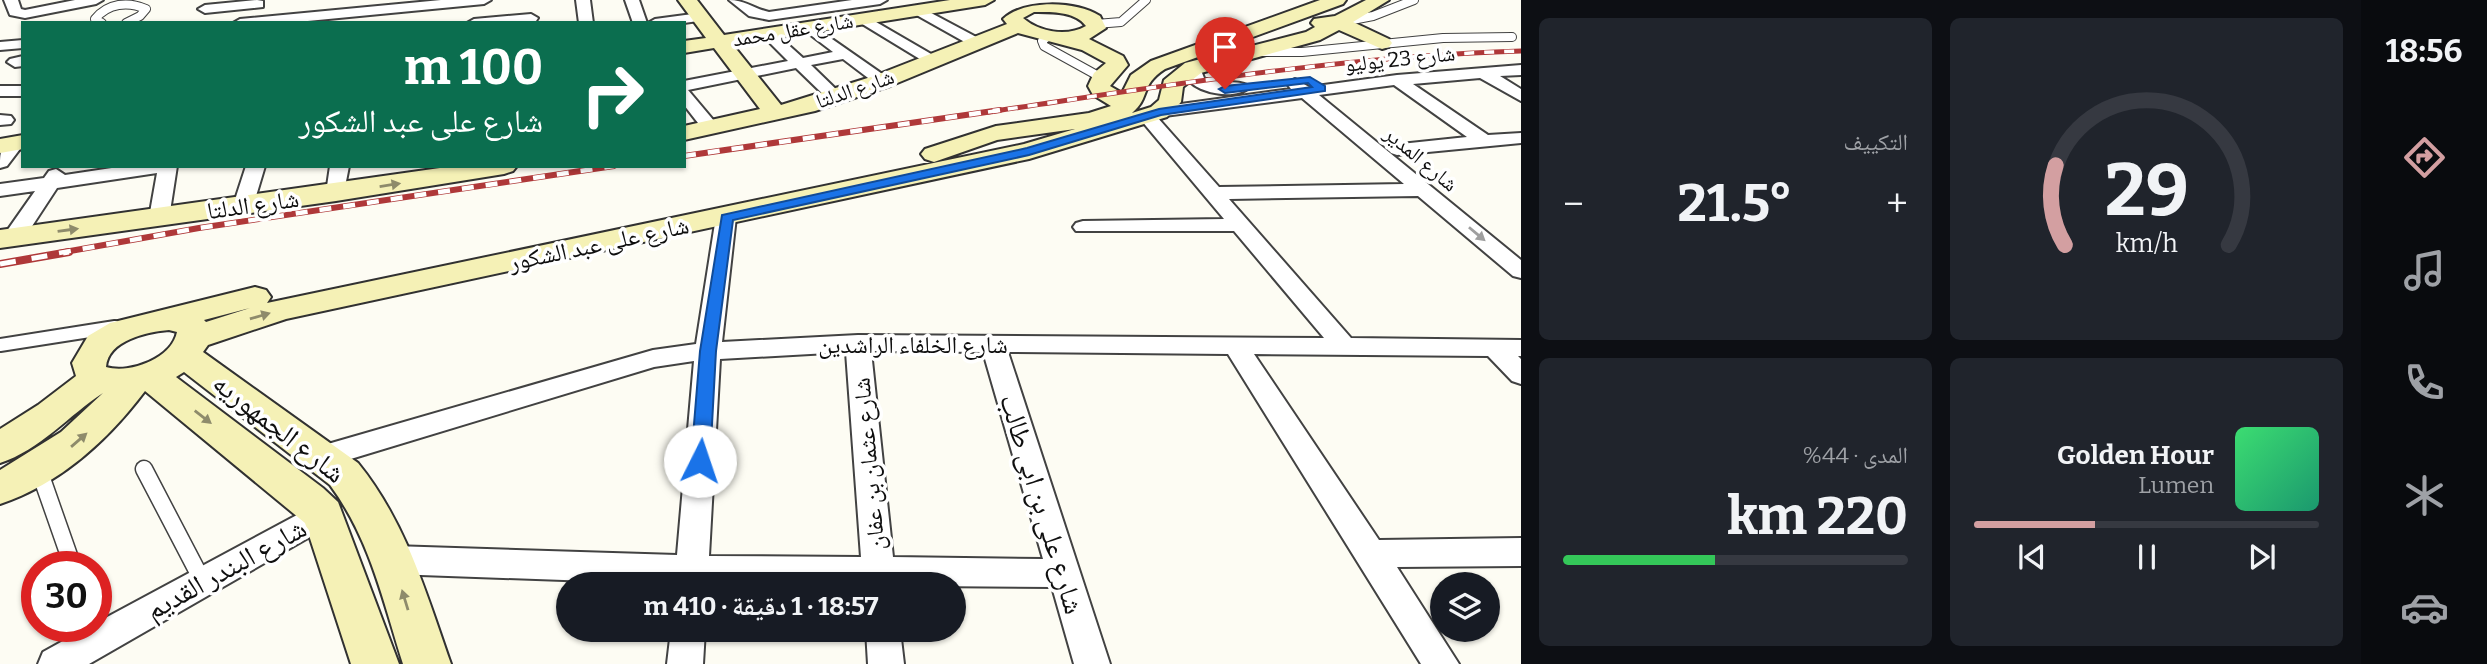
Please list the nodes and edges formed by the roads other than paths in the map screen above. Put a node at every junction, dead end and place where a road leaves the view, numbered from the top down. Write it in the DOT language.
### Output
graph roads {
  1 [pos="96,0"];
  2 [pos="361,0"];
  3 [pos="484,0"];
  4 [pos="533,0"];
  5 [pos="583,0"];
  6 [pos="632,0"];
  7 [pos="687,0"];
  8 [pos="736,0"];
  9 [pos="795,0"];
  10 [pos="985,0"];
  11 [pos="1146,0"];
  12 [pos="1380,0"];
  13 [pos="1415,0"];
  14 [pos="116,1"];
  15 [pos="844,2"];
  16 [pos="951,2"];
  17 [pos="318,3"];
  18 [pos="1042,3"];
  19 [pos="461,6"];
  20 [pos="8,7"];
  21 [pos="267,7"];
  22 [pos="299,9"];
  23 [pos="876,9"];
  24 [pos="918,10"];
  25 [pos="205,11"];
  26 [pos="1337,11"];
  27 [pos="380,16"];
  28 [pos="352,17"];
  29 [pos="700,17"];
  30 [pos="34,18"];
  31 [pos="809,19"];
  32 [pos="98,21"];
  33 [pos="130,21"];
  34 [pos="243,21"];
  35 [pos="531,21"];
  36 [pos="586,21"];
  37 [pos="639,21"];
  38 [pos="670,21"];
  39 [pos="1021,27"];
  40 [pos="1091,29"];
  41 [pos="768,34"];
  42 [pos="1054,36"];
  43 [pos="1512,37"];
  44 [pos="719,41"];
  45 [pos="1254,41"];
  46 [pos="975,42"];
  47 [pos="1382,43"];
  48 [pos="21,44"];
  49 [pos="0,46"];
  50 [pos="686,47"];
  51 [pos="910,47"];
  52 [pos="890,52"];
  53 [pos="845,54"];
  54 [pos="933,61"];
  55 [pos="1521,61"];
  56 [pos="800,63"];
  57 [pos="1158,65"];
  58 [pos="1193,68"];
  59 [pos="1483,68"];
  60 [pos="1521,70"];
  61 [pos="745,75"];
  62 [pos="882,80"];
  63 [pos="1397,80"];
  64 [pos="1307,85"];
  65 [pos="686,86"];
  66 [pos="1521,86"];
  67 [pos="0,91"];
  68 [pos="21,91"];
  69 [pos="686,96"];
  70 [pos="835,96"];
  71 [pos="1521,96"];
  72 [pos="1145,112"];
  73 [pos="776,114"];
  74 [pos="712,128"];
  75 [pos="686,134"];
  76 [pos="1521,138"];
  77 [pos="1024,140"];
  78 [pos="1483,140"];
  79 [pos="946,149"];
  80 [pos="1397,149"];
  81 [pos="987,160"];
  82 [pos="143,168"];
  83 [pos="167,168"];
  84 [pos="255,168"];
  85 [pos="340,168"];
  86 [pos="481,168"];
  87 [pos="446,171"];
  88 [pos="57,175"];
  89 [pos="0,190"];
  90 [pos="1424,190"];
  91 [pos="336,193"];
  92 [pos="1213,193"];
  93 [pos="243,206"];
  94 [pos="726,217"];
  95 [pos="159,218"];
  96 [pos="1241,225"];
  97 [pos="1083,227"];
  98 [pos="6,239"];
  99 [pos="1521,251"];
  100 [pos="1521,271"];
  101 [pos="136,324"];
  102 [pos="183,337"];
  103 [pos="858,343"];
  104 [pos="993,344"];
  105 [pos="0,345"];
  106 [pos="1236,347"];
  107 [pos="1345,347"];
  108 [pos="1495,348"];
  109 [pos="1521,348"];
  110 [pos="708,351"];
  111 [pos="1521,375"];
  112 [pos="142,377"];
  113 [pos="97,378"];
  114 [pos="0,448"];
  115 [pos="321,457"];
  116 [pos="144,469"];
  117 [pos="39,470"];
  118 [pos="0,488"];
  119 [pos="323,514"];
  120 [pos="67,551"];
  121 [pos="1521,552"];
  122 [pos="1368,554"];
  123 [pos="393,560"];
  124 [pos="604,572"];
  125 [pos="692,572"];
  126 [pos="877,572"];
  127 [pos="1064,573"];
  128 [pos="966,576"];
  129 [pos="203,582"];
  130 [pos="112,625"];
  131 [pos="84,642"];
  132 [pos="687,642"];
  133 [pos="884,642"];
  134 [pos="56,664"];
  135 [pos="375,664"];
  136 [pos="427,664"];
  137 [pos="685,664"];
  138 [pos="886,664"];
  139 [pos="1092,664"];
  140 [pos="1441,664"];
  1 -- 30 [label="street"];
  2 -- 28 [label="street"];
  3 -- 19 [label="street"];
  4 -- 35 [label="street"];
  5 -- 36 [label="street"];
  6 -- 37 [label="street"];
  7 -- 29 [label="main road"];
  8 -- 31 [label="street"];
  9 -- 31 [label="street"];
  10 -- 16 [label="main road, شارع عقل محمد"];
  11 -- 40 [label="lane"];
  12 -- 26 [label="main road"];
  13 -- 26 [label="lane"];
  14 -- 32 [label="lane"];
  14 -- 33 [label="lane"];
  15 -- 23 [label="street"];
  15 -- 31 [label="street"];
  16 -- 24 [label="main road, شارع عقل محمد"];
  17 -- 22 [label="street"];
  18 -- 39 [label="main road"];
  18 -- 40 [label="main road"];
  19 -- 27 [label="street"];
  20 -- 30 [label="street"];
  21 -- 22 [label="street"];
  21 -- 25 [label="street"];
  21 -- 34 [label="street"];
  22 -- 28 [label="street"];
  23 -- 24 [label="main road, شارع عقل محمد"];
  23 -- 31 [label="main road, شارع عقل محمد"];
  23 -- 51 [label="street"];
  24 -- 46 [label="street"];
  26 -- 45 [label="main road"];
  26 -- 45 [label="main road"];
  26 -- 47 [label="main road"];
  27 -- 28 [label="street"];
  29 -- 38 [label="street"];
  29 -- 44 [label="main road"];
  31 -- 41 [label="main road, شارع عقل محمد"];
  31 -- 53 [label="street"];
  39 -- 42 [label="main road"];
  39 -- 46 [label="main road, شارع الدلتا"];
  40 -- 42 [label="main road"];
  40 -- 57 [label="main road"];
  41 -- 44 [label="main road, شارع عقل محمد"];
  41 -- 56 [label="street"];
  42 -- 72 [label="main road"];
  43 -- 47 [label="lane"];
  44 -- 50 [label="main road, شارع عقل محمد"];
  44 -- 61 [label="main road"];
  45 -- 47 [label="lane"];
  45 -- 57 [label="main road"];
  45 -- 58 [label="main road"];
  46 -- 54 [label="main road, شارع الدلتا"];
  48 -- 49 [label="street"];
  51 -- 52 [label="street"];
  51 -- 54 [label="street"];
  53 -- 56 [label="street"];
  53 -- 62 [label="street"];
  54 -- 62 [label="main road, شارع الدلتا"];
  55 -- 59 [label="street, شارع 23 يوليو"];
  56 -- 61 [label="street"];
  56 -- 70 [label="street"];
  57 -- 72 [label="main road"];
  58 -- 64 [label="street, شارع 23 يوليو"];
  58 -- 72 [label="main road"];
  59 -- 60 [label="street, شارع 23 يوليو"];
  59 -- 63 [label="street, شارع 23 يوليو"];
  59 -- 64 [label="street, شارع 23 يوليو"];
  59 -- 66 [label="street"];
  59 -- 71 [label="street"];
  61 -- 65 [label="street"];
  61 -- 73 [label="main road"];
  62 -- 70 [label="main road, شارع الدلتا"];
  63 -- 64 [label="street, شارع 23 يوليو"];
  63 -- 78 [label="street"];
  64 -- 72 [label="street, شارع 23 يوليو"];
  64 -- 80 [label="street, شارع المدير"];
  64 -- 90 [label="street, شارع المدير"];
  67 -- 68 [label="street"];
  69 -- 74 [label="street"];
  70 -- 73 [label="main road, شارع الدلتا"];
  72 -- 77 [label="main road, شارع على عبد الشكور"];
  72 -- 92 [label="street"];
  73 -- 74 [label="main road, شارع الدلتا"];
  74 -- 75 [label="main road, شارع الدلتا"];
  76 -- 78 [label="street"];
  77 -- 79 [label="main road, شارع على عبد الشكور"];
  77 -- 81 [label="main road, شارع على عبد الشكور"];
  78 -- 80 [label="street"];
  79 -- 81 [label="main road"];
  79 -- 102 [label="main road, شارع على عبد الشكور"];
  80 -- 99 [label="street, شارع المدير"];
  81 -- 94 [label="main road, شارع على عبد الشكور"];
  82 -- 88 [label="street"];
  83 -- 95 [label="street"];
  84 -- 93 [label="street"];
  85 -- 91 [label="street"];
  86 -- 87 [label="main road, شارع الدلتا"];
  91 -- 87 [label="main road, شارع الدلتا, one-way"];
  88 -- 89 [label="street"];
  88 -- 98 [label="street"];
  90 -- 92 [label="street"];
  90 -- 100 [label="street, شارع المدير, one-way"];
  91 -- 93 [label="main road, شارع الدلتا"];
  92 -- 96 [label="street"];
  93 -- 95 [label="main road, شارع الدلتا"];
  102 -- 94 [label="main road, شارع على عبد الشكور, one-way"];
  94 -- 110 [label="street"];
  98 -- 95 [label="main road, شارع الدلتا, one-way"];
  96 -- 97 [label="street"];
  96 -- 107 [label="street"];
  101 -- 102 [label="main road"];
  101 -- 105 [label="lane"];
  101 -- 113 [label="main road"];
  102 -- 112 [label="main road"];
  102 -- 115 [label="main road, شارع الجمهوريه"];
  103 -- 104 [label="street, شارع الخلفاء الراشدين"];
  103 -- 110 [label="street, شارع الخلفاء الراشدين"];
  103 -- 126 [label="street, شارع عثمان بن عفان"];
  104 -- 106 [label="street, شارع الخلفاء الراشدين"];
  104 -- 127 [label="street, شارع على بن ابى طالب"];
  106 -- 107 [label="street, شارع الخلفاء الراشدين"];
  106 -- 122 [label="street"];
  107 -- 108 [label="street, شارع الخلفاء الراشدين"];
  108 -- 109 [label="street, شارع الخلفاء الراشدين"];
  108 -- 111 [label="street"];
  110 -- 115 [label="street, شارع الخلفاء الراشدين"];
  110 -- 125 [label="street"];
  112 -- 113 [label="main road"];
  117 -- 112 [label="main road, one-way"];
  112 -- 119 [label="main road, شارع الجمهوريه, one-way"];
  113 -- 114 [label="main road"];
  115 -- 123 [label="main road, شارع الجمهوريه"];
  116 -- 129 [label="lane"];
  117 -- 118 [label="main road"];
  117 -- 120 [label="lane"];
  119 -- 129 [label="street, شارع البندر القديم"];
  119 -- 135 [label="main road, شارع الجمهوريه"];
  121 -- 122 [label="street"];
  122 -- 140 [label="street"];
  123 -- 124 [label="street"];
  136 -- 123 [label="main road, شارع الجمهوريه, one-way"];
  127 -- 128 [label="street"];
  127 -- 139 [label="street, شارع على بن ابى طالب"];
  129 -- 130 [label="street, شارع البندر القديم"];
  131 -- 134 [label="street, شارع البندر القديم"];
  132 -- 137 [label="street"];
  133 -- 138 [label="street"];
}
